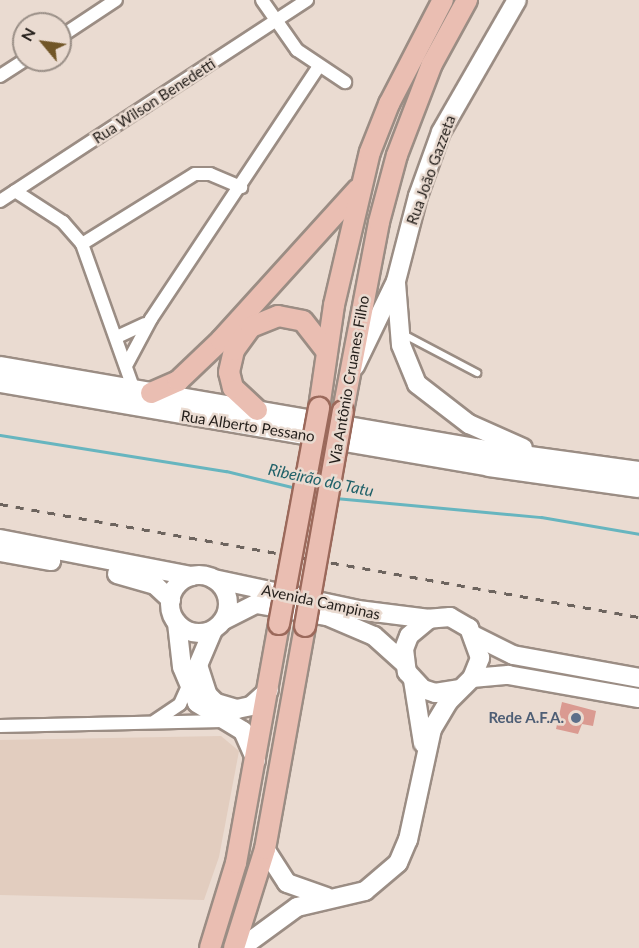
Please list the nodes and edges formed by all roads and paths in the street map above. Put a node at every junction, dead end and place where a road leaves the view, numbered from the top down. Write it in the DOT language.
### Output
graph roads {
  1 [pos="116,0"];
  2 [pos="262,0"];
  3 [pos="307,0"];
  4 [pos="443,0"];
  5 [pos="467,0"];
  6 [pos="517,0"];
  7 [pos="276,21"];
  8 [pos="72,29"];
  9 [pos="318,68"];
  10 [pos="345,82"];
  11 [pos="362,185"];
  12 [pos="240,187"];
  13 [pos="15,191"];
  14 [pos="0,201"];
  15 [pos="81,244"];
  16 [pos="396,281"];
  17 [pos="151,320"];
  18 [pos="399,333"];
  19 [pos="117,338"];
  20 [pos="327,352"];
  21 [pos="127,364"];
  22 [pos="0,366"];
  23 [pos="477,373"];
  24 [pos="348,381"];
  25 [pos="0,383"];
  26 [pos="143,392"];
  27 [pos="257,410"];
  28 [pos="557,459"];
  29 [pos="639,471"];
  30 [pos="639,488"];
  31 [pos="0,539"];
  32 [pos="34,551"];
  33 [pos="0,552"];
  34 [pos="191,576"];
  35 [pos="214,579"];
  36 [pos="171,600"];
  37 [pos="429,619"];
  38 [pos="177,623"];
  39 [pos="218,625"];
  40 [pos="475,636"];
  41 [pos="404,663"];
  42 [pos="639,678"];
  43 [pos="413,681"];
  44 [pos="466,684"];
  45 [pos="188,686"];
  46 [pos="269,690"];
  47 [pos="639,698"];
  48 [pos="223,721"];
  49 [pos="151,723"];
  50 [pos="0,726"];
  51 [pos="423,756"];
  52 [pos="256,760"];
  53 [pos="265,849"];
  54 [pos="344,898"];
  55 [pos="210,948"];
  56 [pos="234,948"];
  57 [pos="241,948"];
  1 -- 8 [label="street"];
  2 -- 7 [label="street"];
  3 -- 7 [label="street, Rua Wilson Benedetti"];
  4 -- 11 [label="main road, Via Antônio Cruanes Filho"];
  5 -- 24 [label="main road, Via Antônio Cruanes Filho"];
  6 -- 16 [label="main road, Rua João Gazzeta"];
  7 -- 9 [label="street"];
  7 -- 13 [label="street, Rua Wilson Benedetti"];
  9 -- 10 [label="street"];
  9 -- 12 [label="street"];
  11 -- 20 [label="main road, Via Antônio Cruanes Filho"];
  11 -- 26 [label="main road"];
  12 -- 15 [label="street"];
  12 -- 17 [label="street"];
  13 -- 14 [label="street, Rua Wilson Benedetti"];
  13 -- 15 [label="street"];
  15 -- 19 [label="street"];
  16 -- 18 [label="main road"];
  16 -- 24 [label="main road, Rua João Gazzeta"];
  17 -- 19 [label="street"];
  17 -- 21 [label="street"];
  18 -- 23 [label="lane"];
  18 -- 28 [label="main road"];
  19 -- 21 [label="street"];
  20 -- 27 [label="main road"];
  20 -- 46 [label="main road, Via Antônio Cruanes Filho, bridge"];
  21 -- 26 [label="street"];
  22 -- 26 [label="main road, Rua Alberto Pessano"];
  24 -- 53 [label="main road, Via Antônio Cruanes Filho, bridge"];
  25 -- 30 [label="main road, Rua Alberto Pessano"];
  26 -- 27 [label="main road, Rua Alberto Pessano"];
  27 -- 28 [label="main road, Rua Alberto Pessano"];
  28 -- 29 [label="main road, Rua Alberto Pessano"];
  31 -- 32 [label="main road"];
  32 -- 33 [label="main road"];
  32 -- 34 [label="main road"];
  32 -- 36 [label="main road"];
  34 -- 35 [label="main road"];
  34 -- 36 [label="main road"];
  35 -- 37 [label="main road, Avenida Campinas"];
  35 -- 39 [label="main road"];
  36 -- 38 [label="main road"];
  37 -- 40 [label="main road"];
  37 -- 41 [label="main road"];
  38 -- 39 [label="main road"];
  38 -- 45 [label="main road"];
  39 -- 41 [label="main road, Avenida Campinas"];
  39 -- 46 [label="main road"];
  40 -- 42 [label="main road"];
  40 -- 44 [label="main road"];
  41 -- 43 [label="main road"];
  43 -- 44 [label="main road"];
  43 -- 51 [label="main road"];
  44 -- 47 [label="main road"];
  44 -- 51 [label="main road"];
  45 -- 48 [label="main road"];
  45 -- 49 [label="street"];
  46 -- 52 [label="main road"];
  48 -- 49 [label="street"];
  48 -- 52 [label="main road"];
  49 -- 50 [label="street"];
  51 -- 54 [label="main road"];
  52 -- 55 [label="main road"];
  53 -- 54 [label="main road"];
  53 -- 56 [label="main road, Via Antônio Cruanes Filho"];
  54 -- 57 [label="main road"];
}
